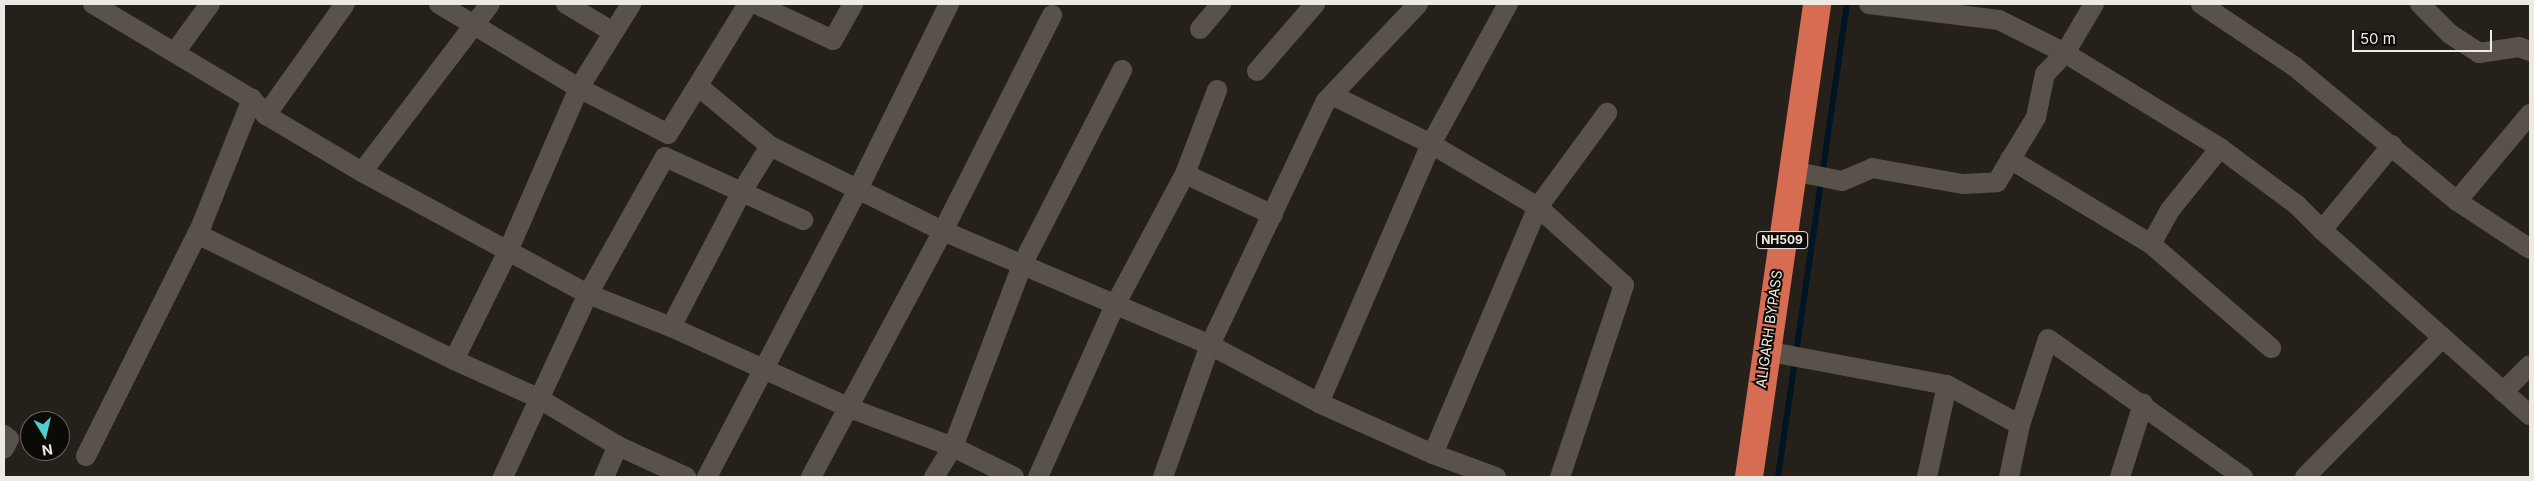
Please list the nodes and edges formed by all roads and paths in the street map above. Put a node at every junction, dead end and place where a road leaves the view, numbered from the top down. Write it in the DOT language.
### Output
graph roads {
  1 [pos="93,4"];
  2 [pos="210,4"];
  3 [pos="345,4"];
  4 [pos="439,4"];
  5 [pos="490,4"];
  6 [pos="566,4"];
  7 [pos="630,4"];
  8 [pos="748,4"];
  9 [pos="756,4"];
  10 [pos="853,4"];
  11 [pos="949,4"];
  12 [pos="1221,4"];
  13 [pos="1314,4"];
  14 [pos="1418,4"];
  15 [pos="1508,4"];
  16 [pos="1816,4"];
  17 [pos="1869,4"];
  18 [pos="2094,4"];
  19 [pos="2201,4"];
  20 [pos="2420,4"];
  21 [pos="2000,12"];
  22 [pos="1052,15"];
  23 [pos="476,26"];
  24 [pos="1200,29"];
  25 [pos="614,32"];
  26 [pos="2530,51"];
  27 [pos="175,52"];
  28 [pos="2065,53"];
  29 [pos="1122,70"];
  30 [pos="1257,71"];
  31 [pos="698,86"];
  32 [pos="579,88"];
  33 [pos="1217,90"];
  34 [pos="1332,96"];
  35 [pos="252,99"];
  36 [pos="1607,113"];
  37 [pos="2530,114"];
  38 [pos="266,115"];
  39 [pos="668,134"];
  40 [pos="1431,144"];
  41 [pos="2392,145"];
  42 [pos="770,146"];
  43 [pos="2220,148"];
  44 [pos="665,156"];
  45 [pos="2010,159"];
  46 [pos="362,172"];
  47 [pos="1797,172"];
  48 [pos="1185,174"];
  49 [pos="859,187"];
  50 [pos="741,193"];
  51 [pos="2457,201"];
  52 [pos="1538,207"];
  53 [pos="1273,215"];
  54 [pos="803,220"];
  55 [pos="2322,230"];
  56 [pos="943,231"];
  57 [pos="197,234"];
  58 [pos="2151,244"];
  59 [pos="510,249"];
  60 [pos="2530,249"];
  61 [pos="1023,263"];
  62 [pos="588,294"];
  63 [pos="1115,305"];
  64 [pos="671,327"];
  65 [pos="2442,338"];
  66 [pos="1210,345"];
  67 [pos="2271,348"];
  68 [pos="1772,352"];
  69 [pos="454,360"];
  70 [pos="2530,365"];
  71 [pos="762,368"];
  72 [pos="1947,385"];
  73 [pos="2503,392"];
  74 [pos="538,398"];
  75 [pos="1319,403"];
  76 [pos="2144,404"];
  77 [pos="847,407"];
  78 [pos="2530,415"];
  79 [pos="2020,425"];
  80 [pos="4,436"];
  81 [pos="618,446"];
  82 [pos="953,447"];
  83 [pos="4,449"];
  84 [pos="1433,454"];
  85 [pos="86,456"];
  86 [pos="503,477"];
  87 [pos="604,477"];
  88 [pos="686,477"];
  89 [pos="707,477"];
  90 [pos="811,477"];
  91 [pos="934,477"];
  92 [pos="1014,477"];
  93 [pos="1038,477"];
  94 [pos="1163,477"];
  95 [pos="1496,477"];
  96 [pos="1560,477"];
  97 [pos="1749,477"];
  98 [pos="1927,477"];
  99 [pos="2009,477"];
  100 [pos="2120,477"];
  101 [pos="2243,477"];
  102 [pos="2305,477"];
  1 -- 27 [label="street"];
  2 -- 27 [label="street"];
  3 -- 38 [label="street"];
  4 -- 23 [label="street"];
  5 -- 23 [label="street"];
  6 -- 25 [label="street"];
  7 -- 25 [label="street"];
  8 -- 31 [label="street"];
  9 -- 10 [label="street"];
  11 -- 49 [label="street"];
  12 -- 24 [label="street"];
  13 -- 30 [label="street"];
  14 -- 34 [label="street"];
  15 -- 40 [label="street"];
  16 -- 47 [label="highway, ALIGARH BYPASS / NH509"];
  17 -- 21 [label="street"];
  18 -- 28 [label="street"];
  19 -- 41 [label="street"];
  20 -- 26 [label="street"];
  21 -- 28 [label="street"];
  22 -- 56 [label="street"];
  23 -- 32 [label="street"];
  23 -- 46 [label="street"];
  25 -- 32 [label="street"];
  27 -- 35 [label="street"];
  28 -- 43 [label="street"];
  28 -- 45 [label="street"];
  29 -- 61 [label="street"];
  31 -- 39 [label="street"];
  31 -- 42 [label="street"];
  32 -- 39 [label="street"];
  32 -- 59 [label="street"];
  33 -- 48 [label="street"];
  34 -- 40 [label="street"];
  34 -- 53 [label="street"];
  35 -- 38 [label="street"];
  35 -- 57 [label="street"];
  36 -- 52 [label="street"];
  37 -- 51 [label="street"];
  38 -- 46 [label="street"];
  39 -- 44 [label="street"];
  40 -- 52 [label="street"];
  40 -- 75 [label="street"];
  41 -- 51 [label="street"];
  41 -- 55 [label="street"];
  42 -- 49 [label="street"];
  42 -- 50 [label="street"];
  43 -- 55 [label="street"];
  43 -- 58 [label="street"];
  44 -- 50 [label="street"];
  44 -- 62 [label="street"];
  45 -- 47 [label="street"];
  45 -- 58 [label="street"];
  46 -- 59 [label="street"];
  47 -- 68 [label="highway, ALIGARH BYPASS / NH509"];
  48 -- 53 [label="street"];
  48 -- 63 [label="street"];
  49 -- 56 [label="street"];
  49 -- 71 [label="street"];
  50 -- 54 [label="street"];
  50 -- 64 [label="street"];
  51 -- 60 [label="street"];
  52 -- 84 [label="street"];
  52 -- 96 [label="street"];
  53 -- 66 [label="street"];
  55 -- 65 [label="street"];
  56 -- 61 [label="street"];
  56 -- 77 [label="street"];
  57 -- 69 [label="street"];
  57 -- 85 [label="street"];
  58 -- 67 [label="street"];
  59 -- 62 [label="street"];
  59 -- 69 [label="street"];
  61 -- 63 [label="street"];
  61 -- 82 [label="street"];
  62 -- 64 [label="street"];
  62 -- 74 [label="street"];
  63 -- 66 [label="street"];
  63 -- 93 [label="street"];
  64 -- 71 [label="street"];
  65 -- 73 [label="street"];
  65 -- 102 [label="street"];
  66 -- 75 [label="street"];
  66 -- 94 [label="street"];
  68 -- 72 [label="street"];
  68 -- 97 [label="highway, ALIGARH BYPASS / NH509"];
  69 -- 74 [label="street"];
  70 -- 73 [label="street"];
  71 -- 77 [label="street"];
  71 -- 89 [label="street"];
  72 -- 79 [label="street"];
  72 -- 98 [label="street"];
  73 -- 78 [label="street"];
  74 -- 81 [label="street"];
  74 -- 86 [label="street"];
  75 -- 84 [label="street"];
  76 -- 79 [label="street"];
  76 -- 100 [label="street"];
  76 -- 101 [label="street"];
  77 -- 82 [label="street"];
  77 -- 90 [label="street"];
  79 -- 99 [label="street"];
  80 -- 83 [label="street"];
  81 -- 87 [label="street"];
  81 -- 88 [label="street"];
  82 -- 91 [label="street"];
  82 -- 92 [label="street"];
  84 -- 95 [label="street"];
}
